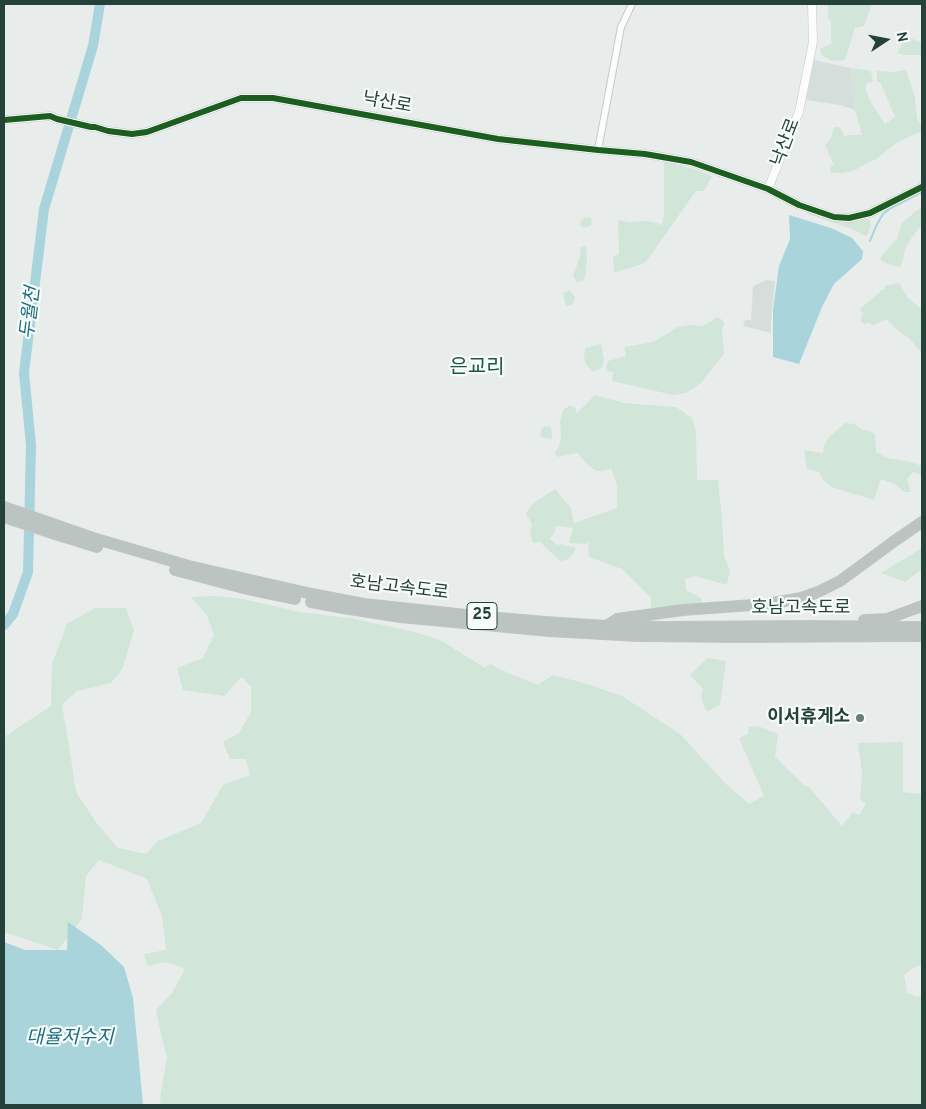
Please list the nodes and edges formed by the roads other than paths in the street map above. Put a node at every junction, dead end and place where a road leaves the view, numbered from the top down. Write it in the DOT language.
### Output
graph roads {
  1 [pos="632,4"];
  2 [pos="812,4"];
  3 [pos="4,120"];
  4 [pos="598,150"];
  5 [pos="922,187"];
  6 [pos="768,189"];
  7 [pos="6,513"];
  8 [pos="922,522"];
  9 [pos="54,529"];
  10 [pos="922,606"];
  11 [pos="607,626"];
  12 [pos="808,626"];
  13 [pos="920,634"];
  1 -- 4 [label="street"];
  2 -- 6 [label="street, 낙산로"];
  3 -- 4 [label="street, 낙산로"];
  4 -- 6 [label="street, 낙산로"];
  5 -- 6 [label="street"];
  7 -- 9 [label="highway, 호남고속도로 / 25"];
  8 -- 11 [label="highway"];
  9 -- 11 [label="highway, 호남고속도로 / 25"];
  9 -- 13 [label="highway, 호남고속도로 / 25"];
  10 -- 12 [label="highway"];
  11 -- 12 [label="highway, 호남고속도로 / 25"];
  12 -- 13 [label="highway, 호남고속도로 / 25"];
}
